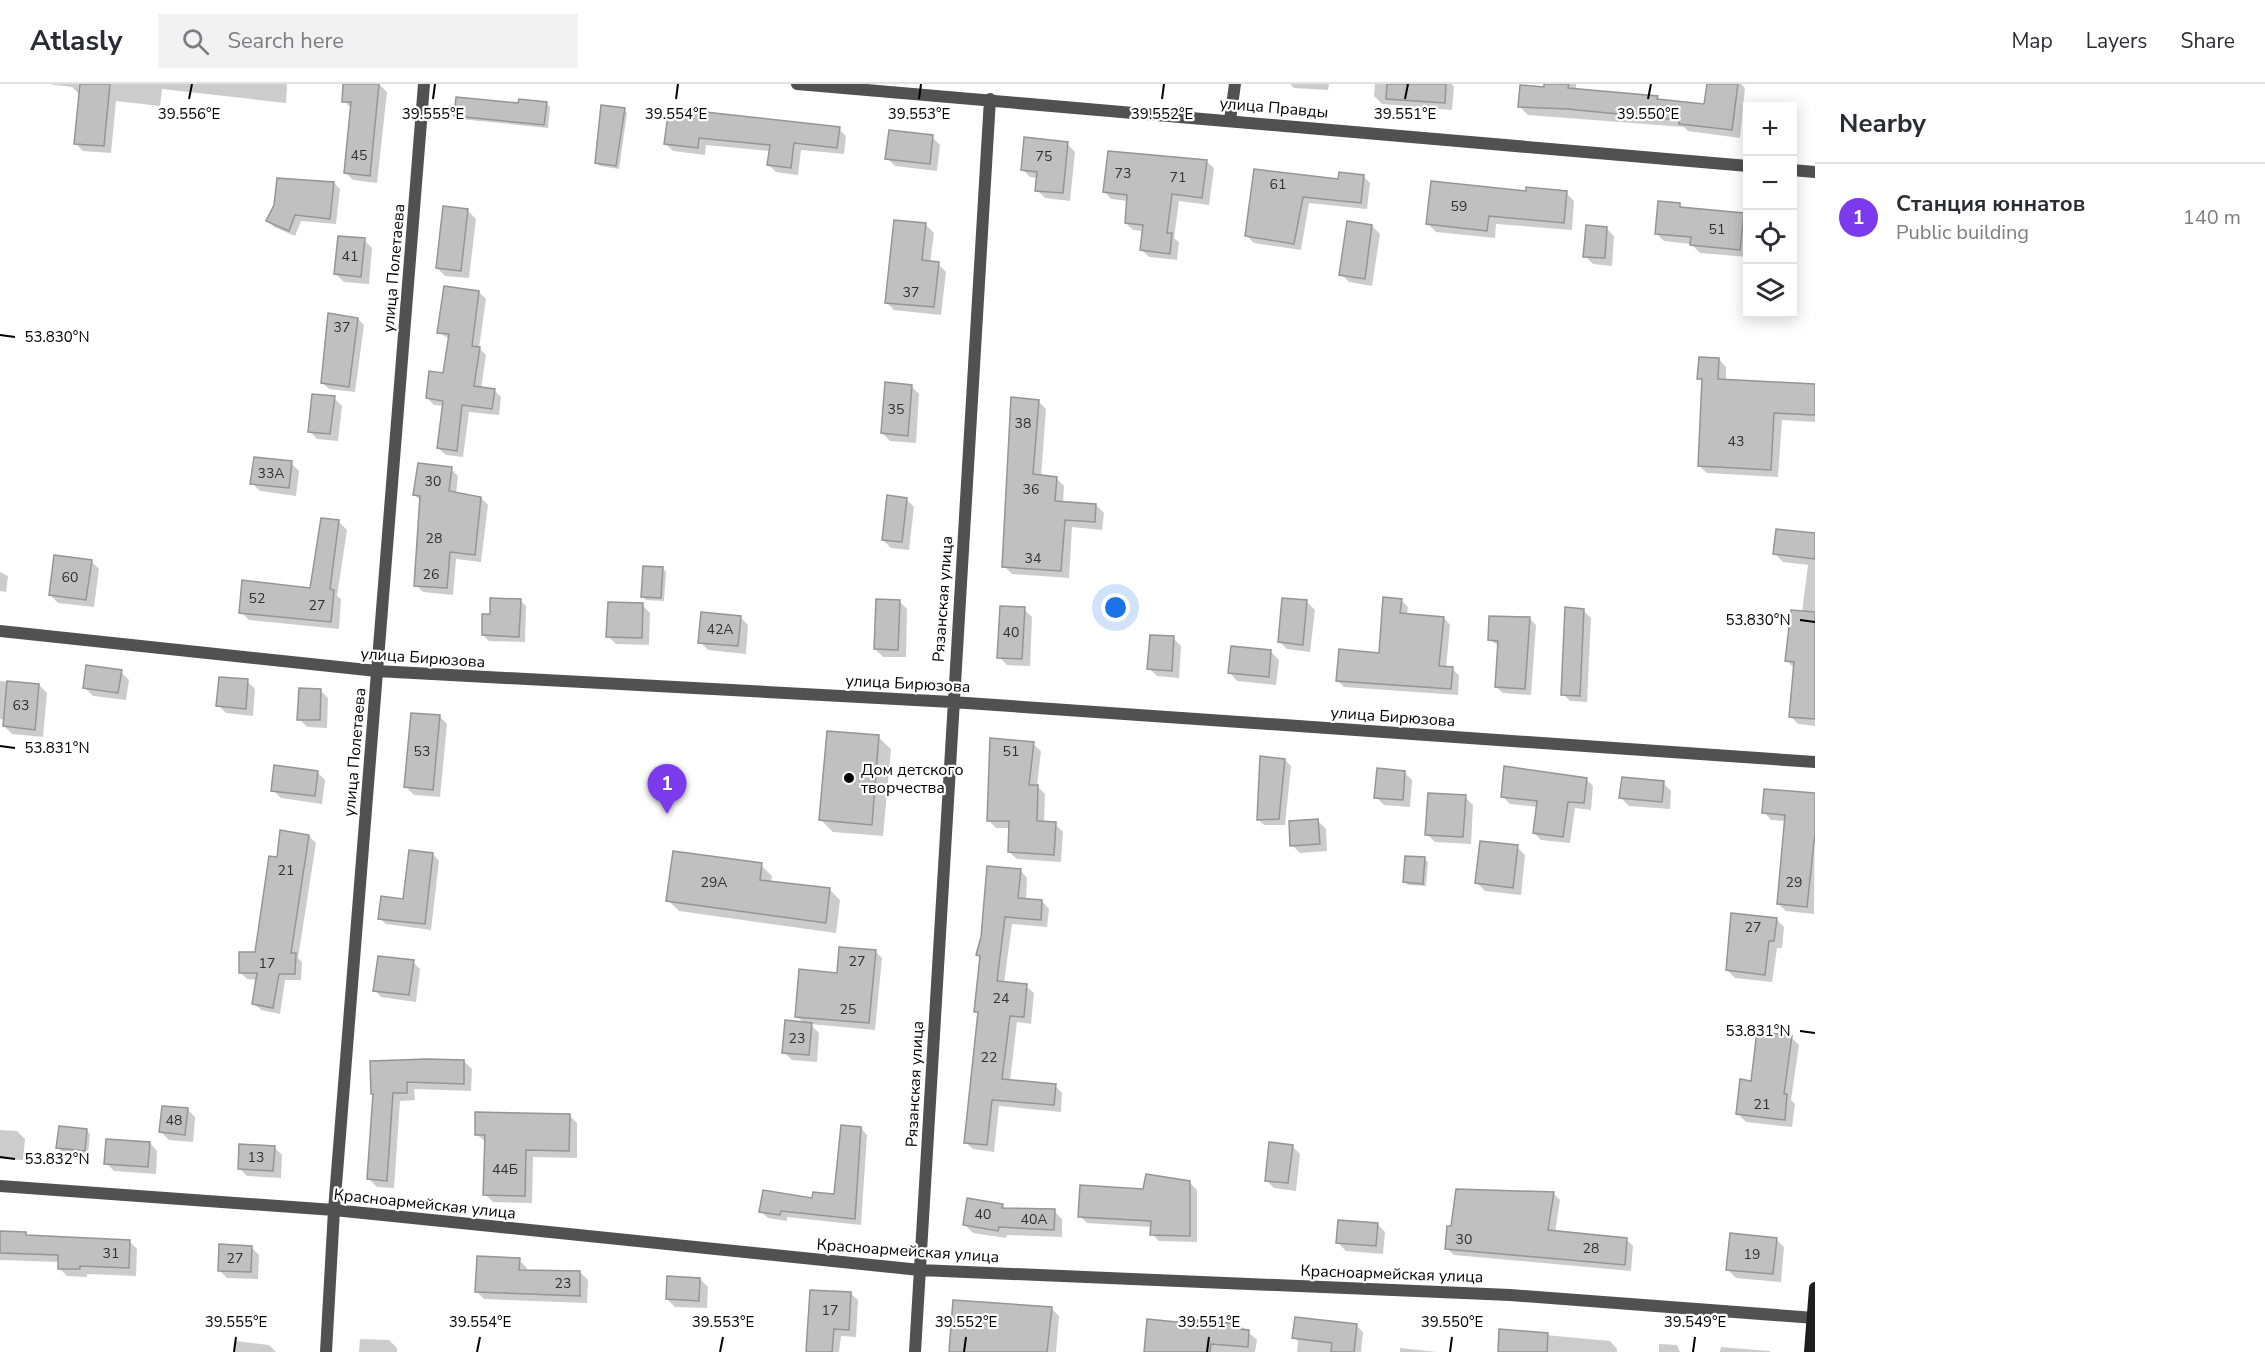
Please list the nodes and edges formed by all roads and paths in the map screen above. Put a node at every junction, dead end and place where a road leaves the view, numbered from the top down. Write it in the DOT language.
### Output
graph roads {
  1 [pos="424,84"];
  2 [pos="797,84"];
  3 [pos="1235,84"];
  4 [pos="990,99"];
  5 [pos="1230,120"];
  6 [pos="1743,166"];
  7 [pos="1797,170"];
  8 [pos="1815,172"];
  9 [pos="0,631"];
  10 [pos="377,671"];
  11 [pos="952,702"];
  12 [pos="1815,762"];
  13 [pos="0,1186"];
  14 [pos="334,1210"];
  15 [pos="920,1270"];
  16 [pos="1815,1288"];
  17 [pos="1814,1318"];
  18 [pos="326,1352"];
  19 [pos="915,1352"];
  20 [pos="1810,1352"];
  1 -- 10 [label="street, улица Полетаева"];
  2 -- 4 [label="street, улица Правды"];
  3 -- 5 [label="street"];
  4 -- 5 [label="street, улица Правды"];
  4 -- 11 [label="street, Рязанская улица"];
  5 -- 6 [label="street, улица Правды"];
  7 -- 8 [label="street"];
  9 -- 10 [label="street, улица Бирюзова"];
  10 -- 11 [label="street, улица Бирюзова"];
  10 -- 14 [label="street, улица Полетаева"];
  11 -- 12 [label="street, улица Бирюзова"];
  11 -- 15 [label="street, Рязанская улица"];
  13 -- 14 [label="street, Красноармейская улица"];
  14 -- 15 [label="street, Красноармейская улица"];
  14 -- 18 [label="street, улица Полетаева"];
  15 -- 17 [label="street, Красноармейская улица"];
  15 -- 19 [label="street, Рязанская улица"];
  16 -- 17 [label="main road"];
  17 -- 20 [label="main road"];
}
